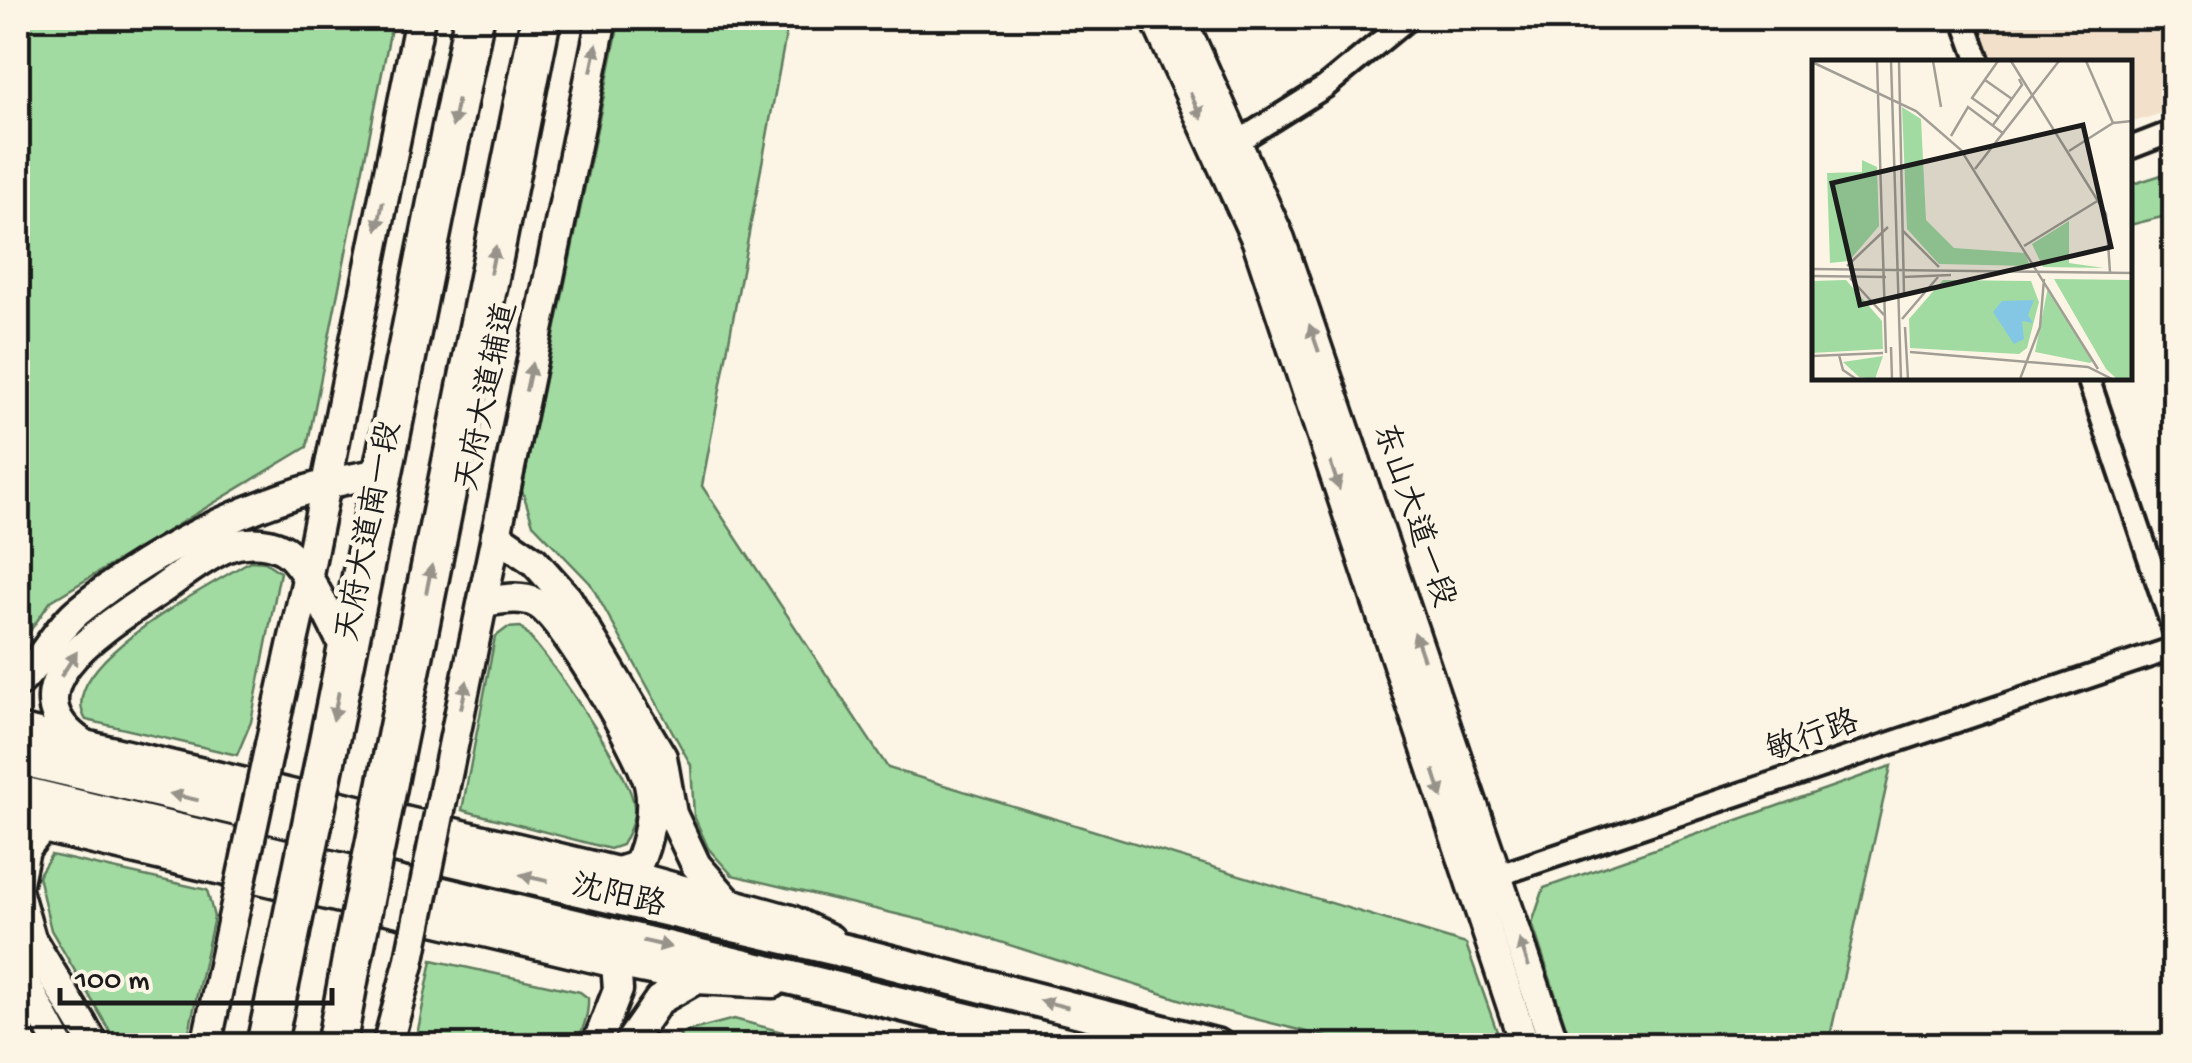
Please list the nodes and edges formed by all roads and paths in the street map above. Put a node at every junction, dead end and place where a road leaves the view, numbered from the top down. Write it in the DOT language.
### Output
graph roads {
  1 [pos="420,18"];
  2 [pos="474,18"];
  3 [pos="541,18"];
  4 [pos="602,18"];
  5 [pos="1156,18"];
  6 [pos="1181,18"];
  7 [pos="1408,18"];
  8 [pos="1963,18"];
  9 [pos="1978,60"];
  10 [pos="2174,131"];
  11 [pos="2132,147"];
  12 [pos="1228,148"];
  13 [pos="2089,380"];
  14 [pos="383,473"];
  15 [pos="327,481"];
  16 [pos="496,535"];
  17 [pos="308,579"];
  18 [pos="483,602"];
  19 [pos="2174,630"];
  20 [pos="2174,648"];
  21 [pos="346,652"];
  22 [pos="18,683"];
  23 [pos="18,730"];
  24 [pos="83,744"];
  25 [pos="18,758"];
  26 [pos="18,792"];
  27 [pos="30,825"];
  28 [pos="618,872"];
  29 [pos="1484,880"];
  30 [pos="18,882"];
  31 [pos="18,894"];
  32 [pos="730,902"];
  33 [pos="858,954"];
  34 [pos="616,963"];
  35 [pos="18,969"];
  36 [pos="696,979"];
  37 [pos="836,986"];
  38 [pos="59,1046"];
  39 [pos="94,1046"];
  40 [pos="206,1046"];
  41 [pos="266,1046"];
  42 [pos="336,1046"];
  43 [pos="387,1046"];
  44 [pos="596,1046"];
  45 [pos="628,1046"];
  46 [pos="1075,1046"];
  47 [pos="1217,1046"];
  48 [pos="1525,1046"];
  49 [pos="1555,1046"];
  1 -- 15 [label="street, one-way"];
  2 -- 14 [label="highway, 天府大道南一段, one-way"];
  42 -- 3 [label="highway, 天府大道南一段, one-way, bridge"];
  16 -- 4 [label="street, 天府大道辅道, one-way"];
  5 -- 12 [label="street, 东山大道一段, one-way"];
  6 -- 12 [label="street, 东山大道一段"];
  7 -- 12 [label="street"];
  8 -- 9 [label="street"];
  10 -- 11 [label="street"];
  12 -- 29 [label="street, 东山大道一段"];
  13 -- 19 [label="street"];
  14 -- 15 [label="street"];
  14 -- 21 [label="highway, 天府大道南一段"];
  15 -- 17 [label="street"];
  15 -- 22 [label="street"];
  16 -- 18 [label="street, 天府大道辅道"];
  16 -- 32 [label="street"];
  17 -- 21 [label="street"];
  24 -- 17 [label="street, one-way"];
  17 -- 40 [label="street, bridge"];
  18 -- 28 [label="street"];
  43 -- 18 [label="street, 天府大道辅道, one-way, bridge"];
  20 -- 29 [label="street, 敏行路"];
  21 -- 41 [label="highway, 天府大道南一段, one-way, bridge"];
  23 -- 24 [label="street"];
  24 -- 28 [label="street"];
  33 -- 25 [label="main road, 沈阳路, one-way"];
  26 -- 37 [label="main road, 沈阳路, one-way"];
  27 -- 30 [label="street"];
  27 -- 34 [label="street"];
  28 -- 32 [label="street"];
  29 -- 48 [label="street, 东山大道一段"];
  49 -- 29 [label="street, 东山大道一段, one-way"];
  31 -- 39 [label="street"];
  32 -- 33 [label="street"];
  47 -- 33 [label="main road, 沈阳路, one-way"];
  34 -- 36 [label="street"];
  34 -- 44 [label="street"];
  35 -- 38 [label="street"];
  36 -- 37 [label="street"];
  36 -- 45 [label="street"];
  37 -- 46 [label="main road, 沈阳路"];
}
